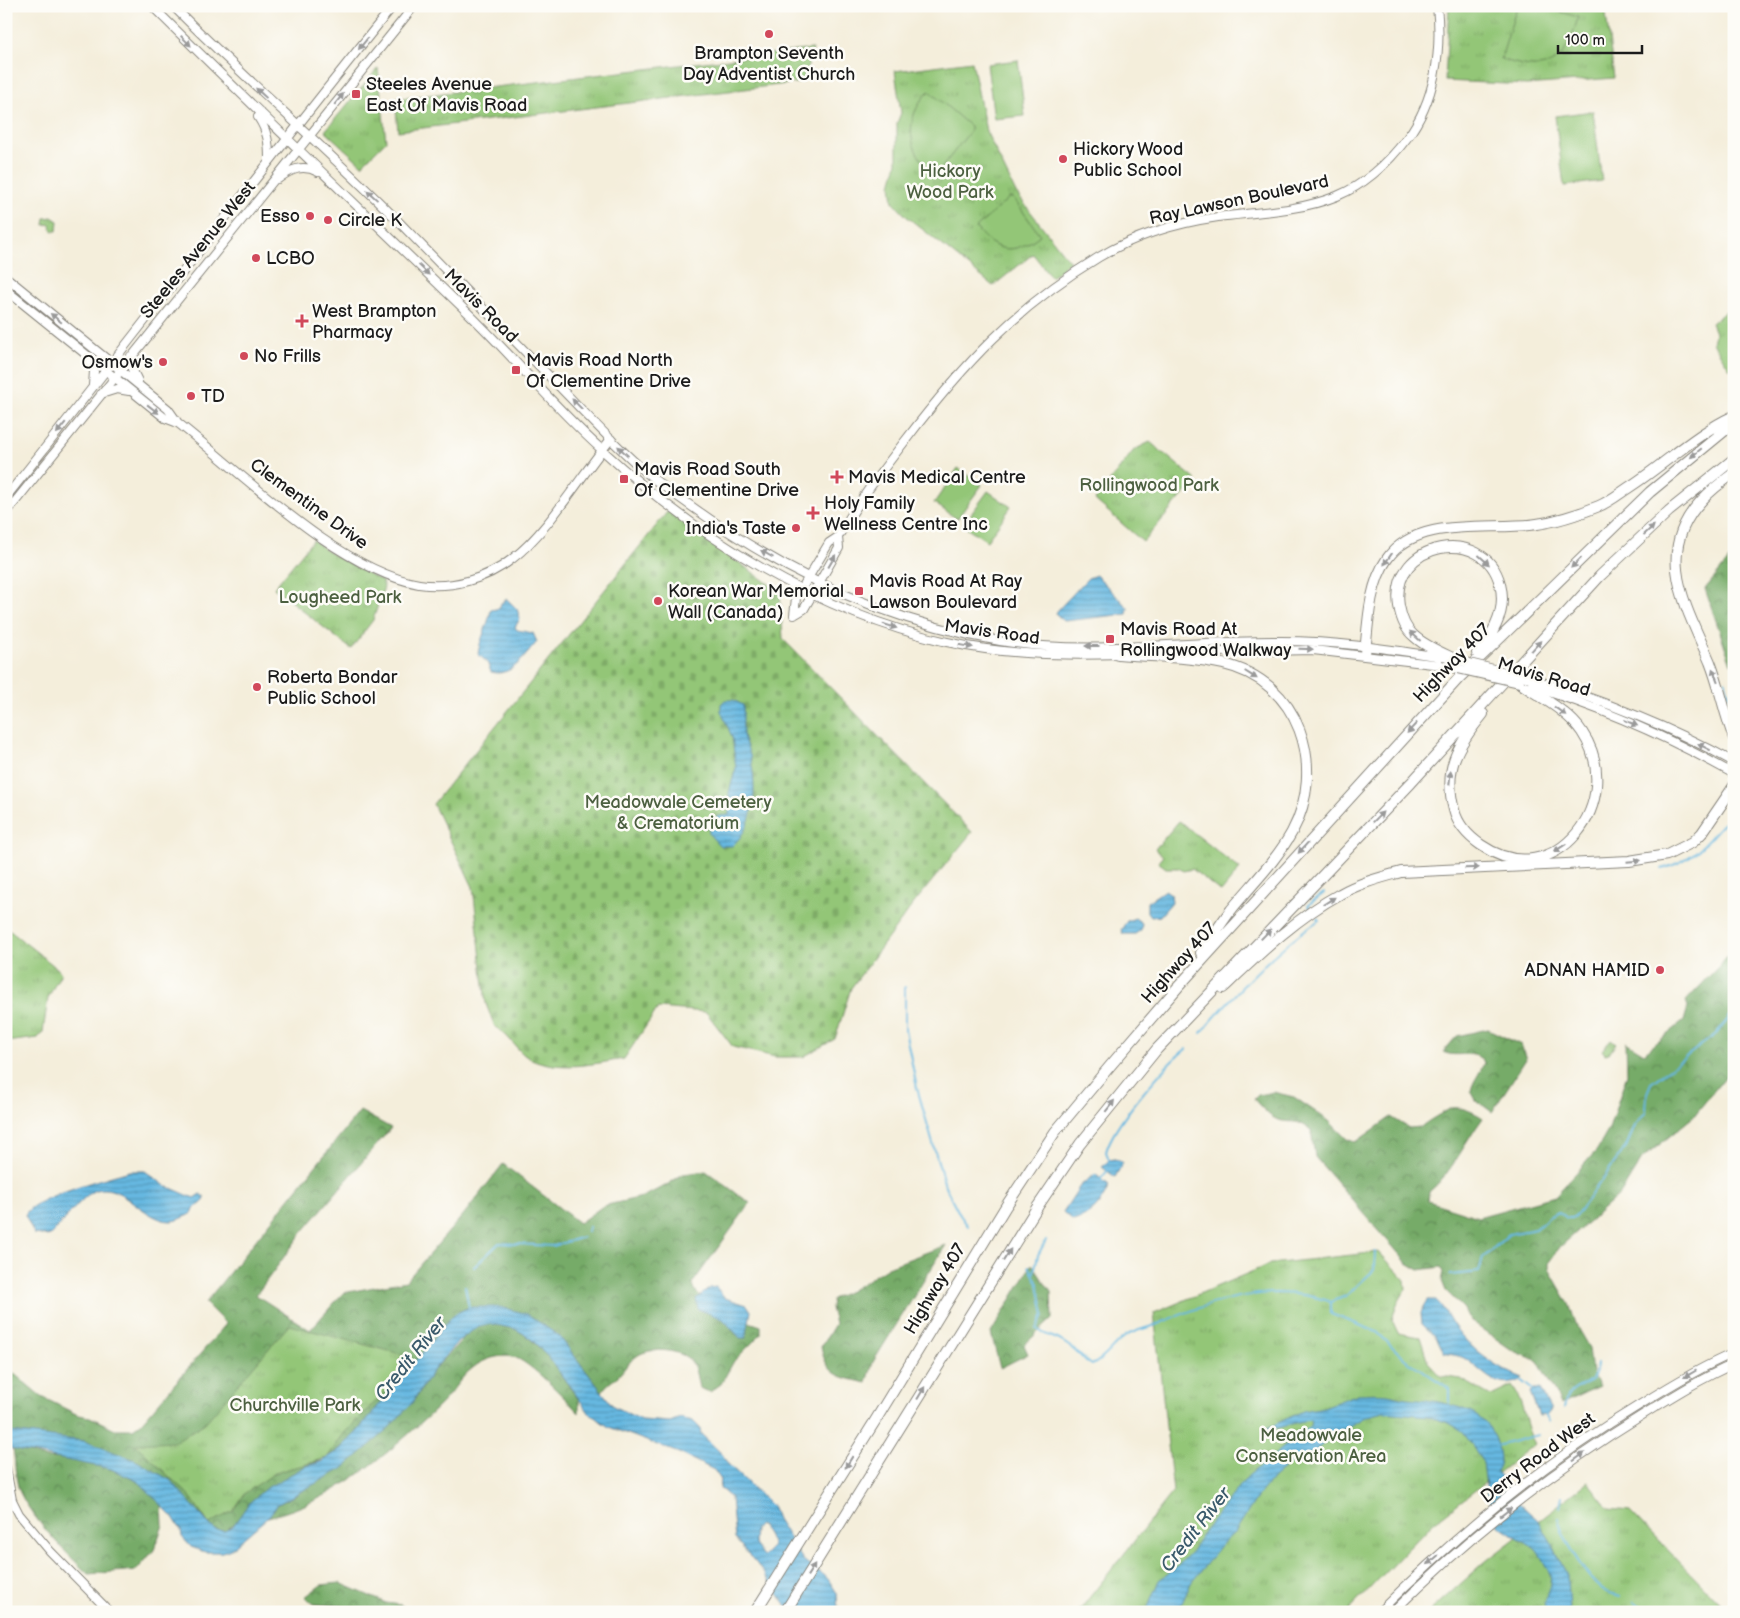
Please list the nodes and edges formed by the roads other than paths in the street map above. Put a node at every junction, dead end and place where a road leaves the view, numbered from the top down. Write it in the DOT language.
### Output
graph roads {
  1 [pos="152,6"];
  2 [pos="173,6"];
  3 [pos="394,6"];
  4 [pos="414,6"];
  5 [pos="1437,6"];
  6 [pos="252,107"];
  7 [pos="297,126"];
  8 [pos="308,136"];
  9 [pos="286,139"];
  10 [pos="298,150"];
  11 [pos="268,161"];
  12 [pos="325,175"];
  13 [pos="269,186"];
  14 [pos="6,277"];
  15 [pos="6,290"];
  16 [pos="504,330"];
  17 [pos="495,339"];
  18 [pos="129,342"];
  19 [pos="94,348"];
  20 [pos="85,354"];
  21 [pos="131,356"];
  22 [pos="113,362"];
  23 [pos="120,369"];
  24 [pos="106,371"];
  25 [pos="114,377"];
  26 [pos="140,385"];
  27 [pos="91,390"];
  28 [pos="131,391"];
  29 [pos="101,394"];
  30 [pos="1734,416"];
  31 [pos="178,423"];
  32 [pos="1734,423"];
  33 [pos="611,439"];
  34 [pos="602,450"];
  35 [pos="1734,459"];
  36 [pos="1734,472"];
  37 [pos="6,497"];
  38 [pos="6,513"];
  39 [pos="838,538"];
  40 [pos="810,578"];
  41 [pos="819,583"];
  42 [pos="802,590"];
  43 [pos="812,595"];
  44 [pos="1365,650"];
  45 [pos="1118,654"];
  46 [pos="1457,660"];
  47 [pos="1459,678"];
  48 [pos="1523,680"];
  49 [pos="1499,688"];
  50 [pos="1734,738"];
  51 [pos="1734,762"];
  52 [pos="1734,774"];
  53 [pos="1734,786"];
  54 [pos="1178,987"];
  55 [pos="1196,1008"];
  56 [pos="1734,1353"];
  57 [pos="1734,1364"];
  58 [pos="6,1468"];
  59 [pos="6,1475"];
  60 [pos="105,1610"];
  61 [pos="755,1612"];
  62 [pos="785,1612"];
  63 [pos="1379,1612"];
  64 [pos="1393,1612"];
  1 -- 6 [label="main road, one-way"];
  7 -- 2 [label="main road, Mavis Road, one-way"];
  3 -- 7 [label="main road, Steeles Avenue West, one-way"];
  8 -- 4 [label="main road, Steeles Avenue West, one-way"];
  5 -- 39 [label="main road, Ray Lawson Boulevard"];
  6 -- 9 [label="main road, Mavis Road"];
  6 -- 11 [label="main road"];
  7 -- 8 [label="main road, Mavis Road"];
  7 -- 9 [label="main road, Steeles Avenue West"];
  8 -- 10 [label="main road, Steeles Avenue West"];
  16 -- 8 [label="main road, Mavis Road, one-way"];
  9 -- 10 [label="main road, Mavis Road"];
  9 -- 11 [label="main road, Steeles Avenue West"];
  10 -- 12 [label="main road, Mavis Road"];
  10 -- 13 [label="main road, Steeles Avenue West"];
  11 -- 18 [label="main road, Steeles Avenue West"];
  12 -- 13 [label="main road"];
  12 -- 17 [label="main road, Mavis Road, one-way"];
  13 -- 21 [label="main road, Steeles Avenue West"];
  19 -- 14 [label="main road, Clementine Drive, one-way"];
  15 -- 20 [label="main road, Clementine Drive"];
  16 -- 17 [label="main road"];
  33 -- 16 [label="main road, Mavis Road, one-way"];
  17 -- 34 [label="main road, Mavis Road"];
  18 -- 19 [label="main road"];
  18 -- 22 [label="main road, Steeles Avenue West"];
  19 -- 22 [label="main road, Clementine Drive"];
  20 -- 24 [label="main road, Clementine Drive"];
  20 -- 27 [label="main road"];
  21 -- 23 [label="main road, Steeles Avenue West"];
  21 -- 26 [label="main road"];
  22 -- 23 [label="main road, Clementine Drive"];
  22 -- 24 [label="main road, Steeles Avenue West"];
  23 -- 25 [label="main road, Steeles Avenue West"];
  23 -- 26 [label="main road, Clementine Drive"];
  24 -- 25 [label="main road, Clementine Drive"];
  24 -- 27 [label="main road, Steeles Avenue West"];
  25 -- 28 [label="main road, Clementine Drive"];
  25 -- 29 [label="main road, Steeles Avenue West"];
  26 -- 31 [label="main road, Clementine Drive"];
  27 -- 37 [label="main road, Steeles Avenue West, one-way"];
  28 -- 29 [label="main road"];
  28 -- 31 [label="main road, Clementine Drive, one-way"];
  29 -- 38 [label="main road, Steeles Avenue West"];
  30 -- 44 [label="highway, one-way"];
  31 -- 34 [label="main road, Clementine Drive"];
  32 -- 47 [label="highway, Highway 407, one-way"];
  33 -- 34 [label="main road, Clementine Drive"];
  40 -- 33 [label="main road, Mavis Road, one-way"];
  34 -- 42 [label="main road, Mavis Road"];
  49 -- 35 [label="highway, one-way"];
  50 -- 36 [label="highway, one-way"];
  39 -- 40 [label="main road, Ray Lawson Boulevard"];
  41 -- 39 [label="main road, Ray Lawson Boulevard, one-way"];
  40 -- 41 [label="main road, Mavis Road"];
  40 -- 42 [label="main road, Ray Lawson Boulevard"];
  41 -- 43 [label="main road, Ray Lawson Boulevard"];
  44 -- 41 [label="main road, Mavis Road, one-way"];
  42 -- 43 [label="main road, Mavis Road"];
  42 -- 43 [label="main road, Ray Lawson Boulevard"];
  43 -- 45 [label="main road, Mavis Road, one-way"];
  45 -- 44 [label="main road, Mavis Road, one-way"];
  44 -- 46 [label="main road, Mavis Road"];
  44 -- 48 [label="main road, Mavis Road, bridge"];
  45 -- 54 [label="highway, one-way"];
  46 -- 47 [label="highway, one-way"];
  46 -- 48 [label="main road, Mavis Road, bridge"];
  47 -- 54 [label="highway, Highway 407, one-way"];
  48 -- 49 [label="highway, one-way"];
  51 -- 48 [label="main road, Mavis Road, one-way"];
  48 -- 52 [label="main road, Mavis Road, one-way"];
  55 -- 49 [label="highway, one-way"];
  55 -- 53 [label="highway, one-way"];
  54 -- 61 [label="highway, Highway 407, one-way"];
  62 -- 55 [label="highway, one-way"];
  56 -- 63 [label="main road, Derry Road West, one-way"];
  64 -- 57 [label="main road, Derry Road West, one-way"];
  58 -- 59 [label="main road"];
  59 -- 60 [label="main road"];
}
